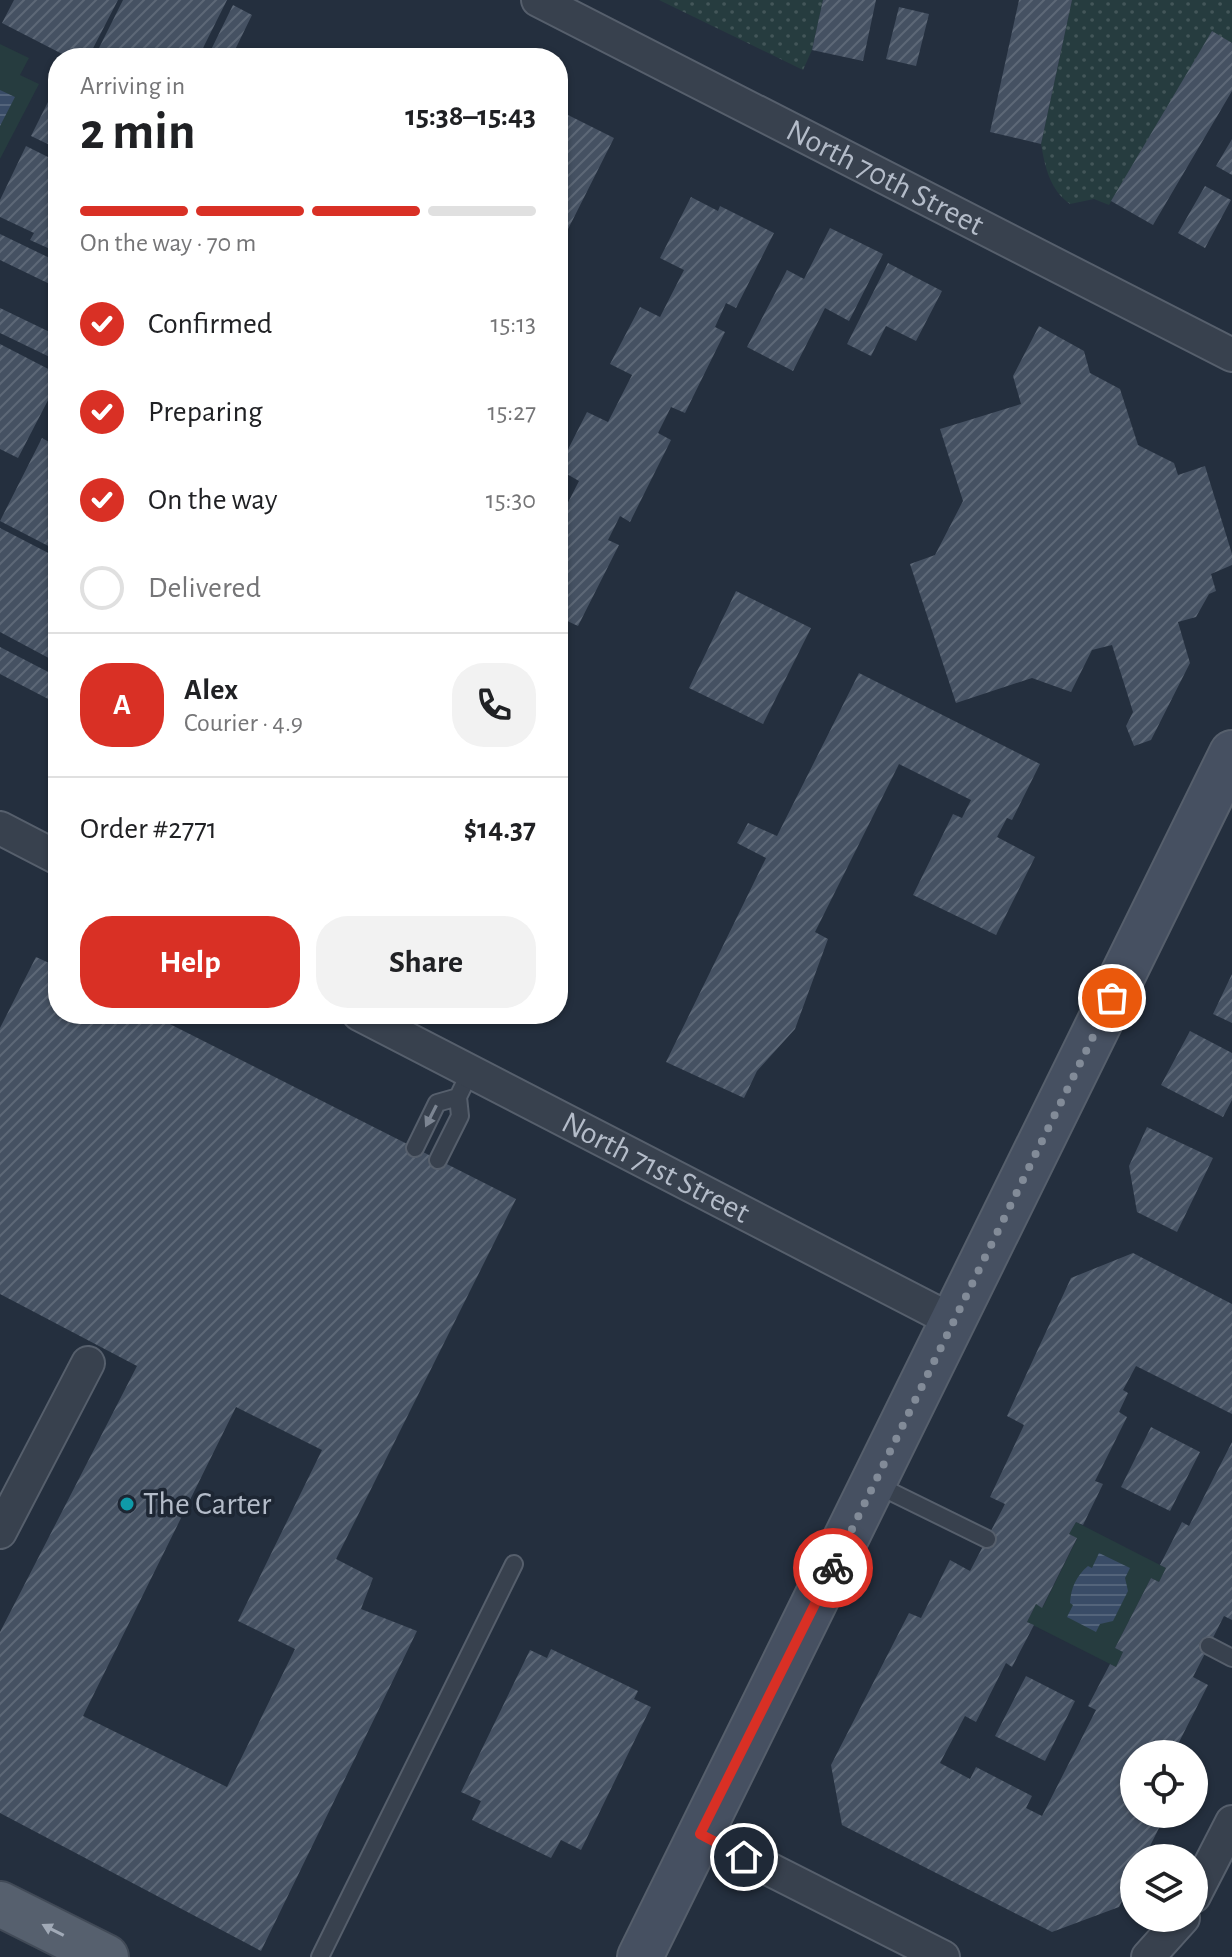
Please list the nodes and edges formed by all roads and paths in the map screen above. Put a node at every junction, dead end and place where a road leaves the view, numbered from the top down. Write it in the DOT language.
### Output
graph roads {
  1 [pos="538,0"];
  2 [pos="1232,355"];
  3 [pos="1232,753"];
  4 [pos="0,828"];
  5 [pos="48,853"];
  6 [pos="374,1024"];
  7 [pos="464,1084"];
  8 [pos="415,1148"];
  9 [pos="438,1160"];
  10 [pos="953,1321"];
  11 [pos="88,1363"];
  12 [pos="874,1483"];
  13 [pos="0,1532"];
  14 [pos="987,1539"];
  15 [pos="514,1564"];
  16 [pos="1209,1646"];
  17 [pos="1232,1658"];
  18 [pos="1232,1822"];
  19 [pos="700,1834"];
  20 [pos="1208,1869"];
  21 [pos="0,1904"];
  22 [pos="1170,1932"];
  23 [pos="106,1957"];
  24 [pos="320,1957"];
  25 [pos="640,1957"];
  26 [pos="943,1957"];
  27 [pos="1148,1957"];
  1 -- 2 [label="street, North 70th Street"];
  3 -- 10 [label="main road"];
  4 -- 5 [label="street"];
  6 -- 7 [label="street, North 71st Street"];
  7 -- 8 [label="lane, one-way"];
  7 -- 9 [label="lane"];
  7 -- 10 [label="street, North 71st Street"];
  10 -- 12 [label="main road"];
  11 -- 13 [label="street"];
  12 -- 14 [label="lane"];
  12 -- 19 [label="main road"];
  15 -- 24 [label="lane"];
  16 -- 17 [label="lane"];
  18 -- 20 [label="street"];
  19 -- 25 [label="main road"];
  19 -- 26 [label="street"];
  23 -- 21 [label="main road, one-way"];
  22 -- 27 [label="street"];
}
